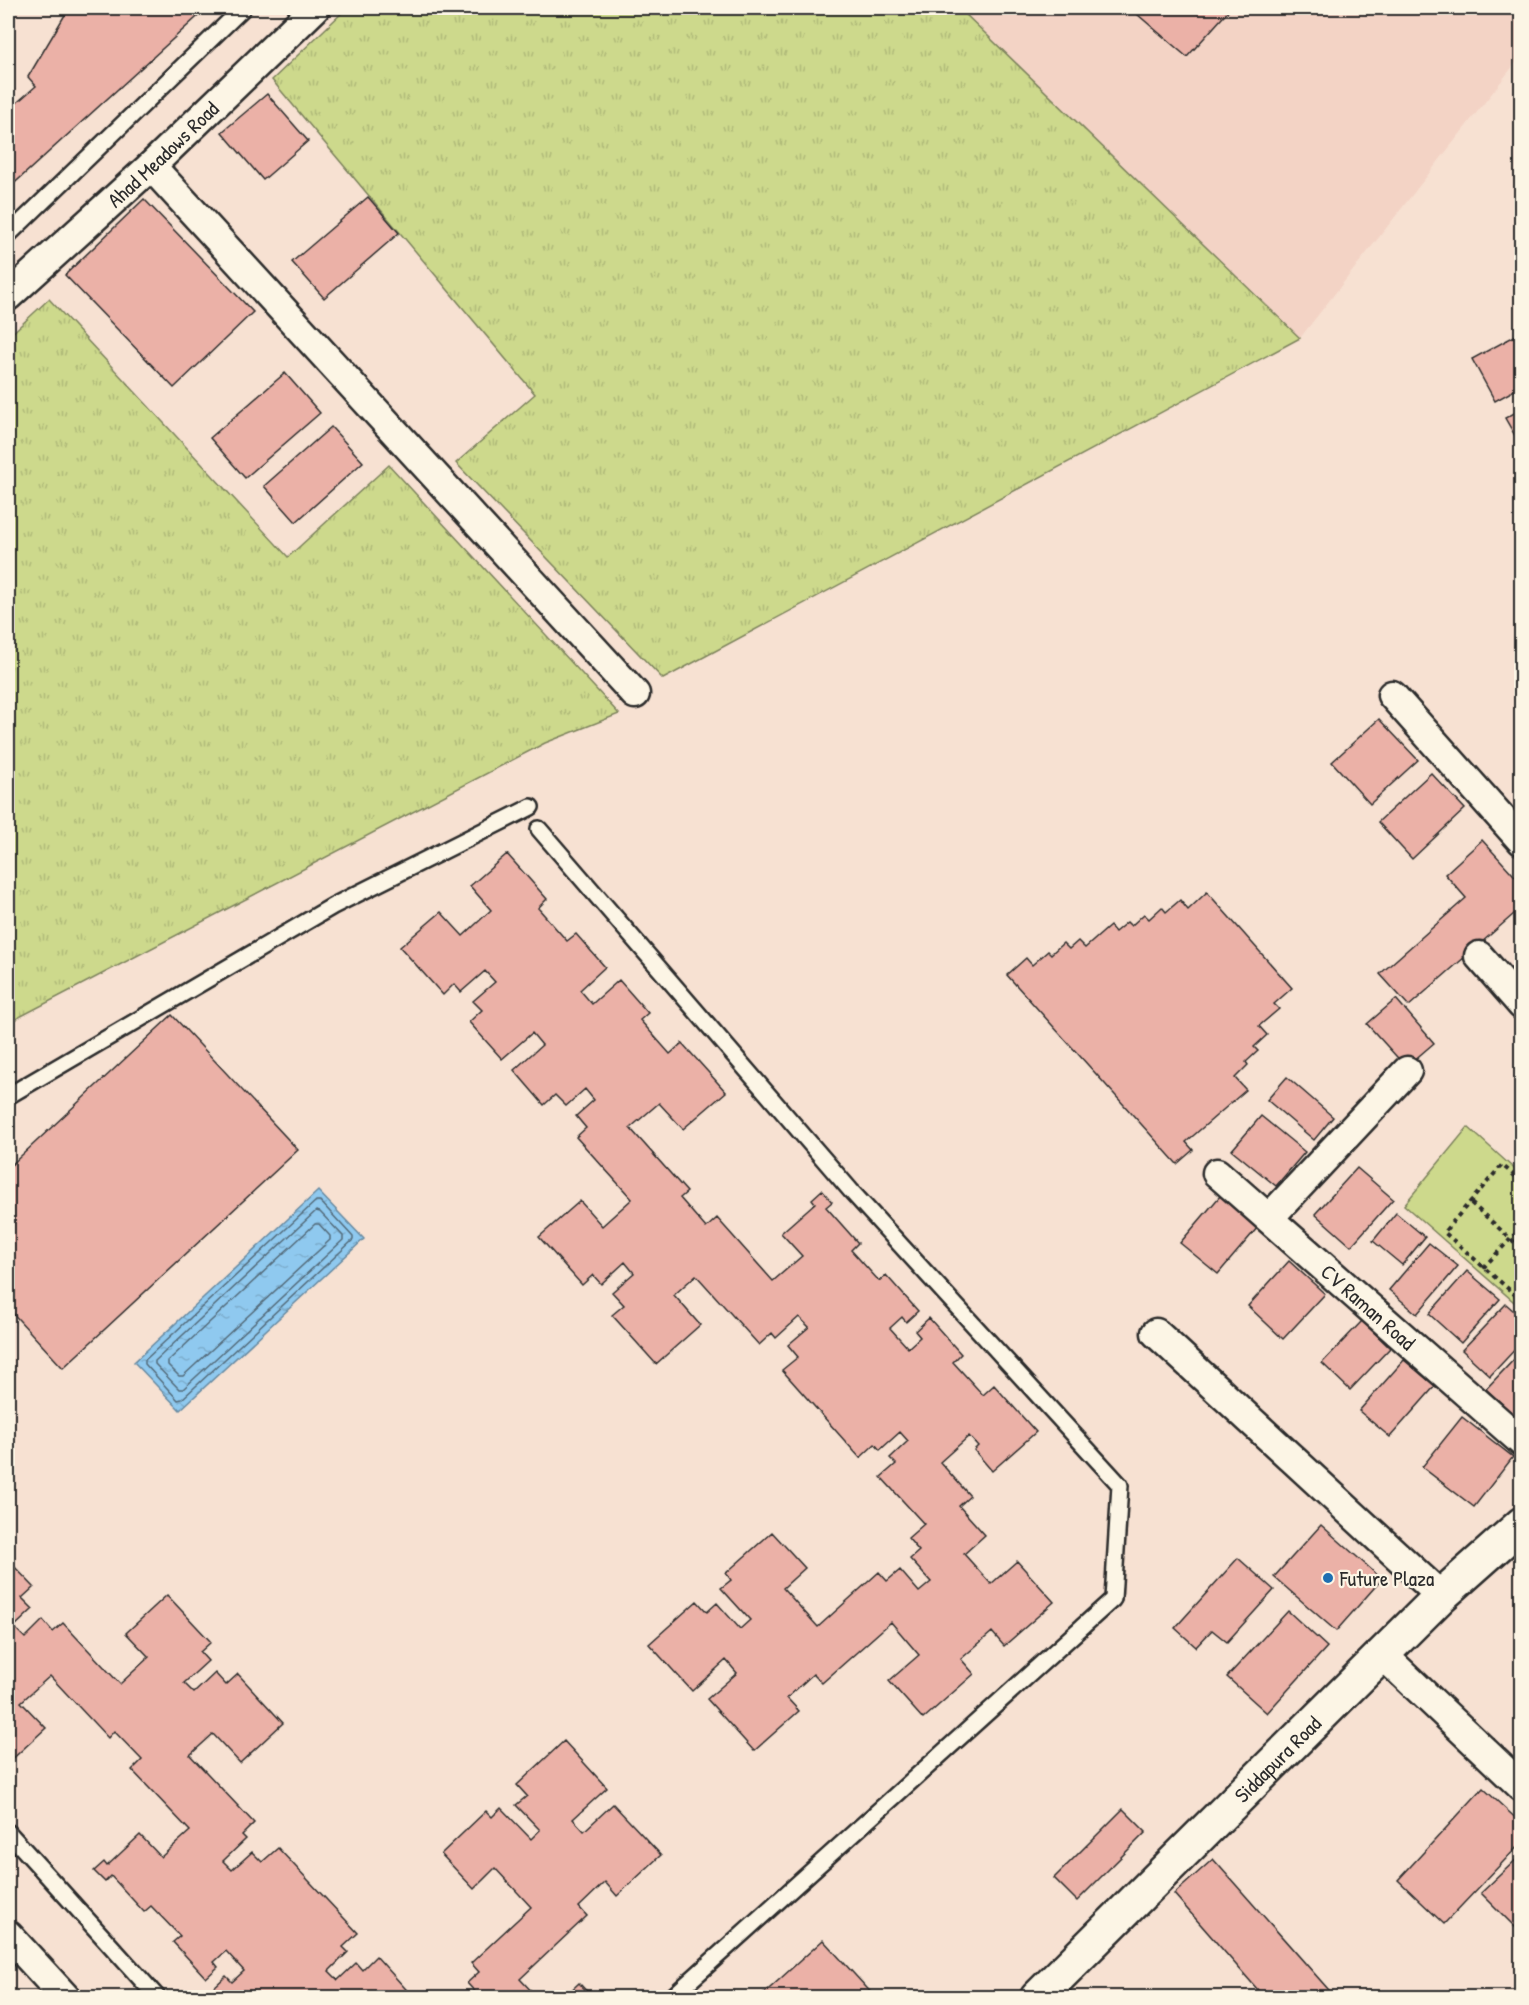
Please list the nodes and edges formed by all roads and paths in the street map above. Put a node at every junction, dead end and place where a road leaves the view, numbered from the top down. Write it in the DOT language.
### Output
graph roads {
  1 [pos="243,8"];
  2 [pos="315,8"];
  3 [pos="8,24"];
  4 [pos="8,68"];
  5 [pos="151,166"];
  6 [pos="8,235"];
  7 [pos="8,296"];
  8 [pos="635,694"];
  9 [pos="1392,695"];
  10 [pos="531,807"];
  11 [pos="539,830"];
  12 [pos="1521,841"];
  13 [pos="1479,956"];
  14 [pos="1521,1005"];
  15 [pos="1407,1071"];
  16 [pos="8,1096"];
  17 [pos="1217,1173"];
  18 [pos="1521,1182"];
  19 [pos="1470,1203"];
  20 [pos="1269,1218"];
  21 [pos="1521,1227"];
  22 [pos="1511,1239"];
  23 [pos="1521,1249"];
  24 [pos="1483,1268"];
  25 [pos="1521,1301"];
  26 [pos="1156,1333"];
  27 [pos="1521,1442"];
  28 [pos="1521,1524"];
  29 [pos="1440,1596"];
  30 [pos="1383,1655"];
  31 [pos="1521,1787"];
  32 [pos="8,1832"];
  33 [pos="8,1935"];
  34 [pos="66,1998"];
  35 [pos="158,1998"];
  36 [pos="671,1998"];
  37 [pos="1037,1998"];
  1 -- 6 [label="lane"];
  2 -- 5 [label="street, Ahad Meadows Road"];
  3 -- 4 [label="path"];
  5 -- 7 [label="street, Ahad Meadows Road"];
  5 -- 8 [label="street"];
  9 -- 12 [label="street"];
  10 -- 16 [label="lane"];
  11 -- 36 [label="lane"];
  13 -- 14 [label="street"];
  15 -- 20 [label="street"];
  17 -- 20 [label="street, CV Raman Road"];
  18 -- 19 [label="path"];
  19 -- 22 [label="path"];
  19 -- 24 [label="path"];
  20 -- 27 [label="street, CV Raman Road"];
  21 -- 22 [label="path"];
  22 -- 23 [label="path"];
  22 -- 24 [label="path"];
  24 -- 25 [label="path"];
  26 -- 29 [label="street"];
  28 -- 29 [label="street, Siddapura Road"];
  29 -- 30 [label="street, Siddapura Road"];
  30 -- 31 [label="street"];
  30 -- 37 [label="street, Siddapura Road"];
  32 -- 35 [label="lane"];
  33 -- 34 [label="street"];
}
